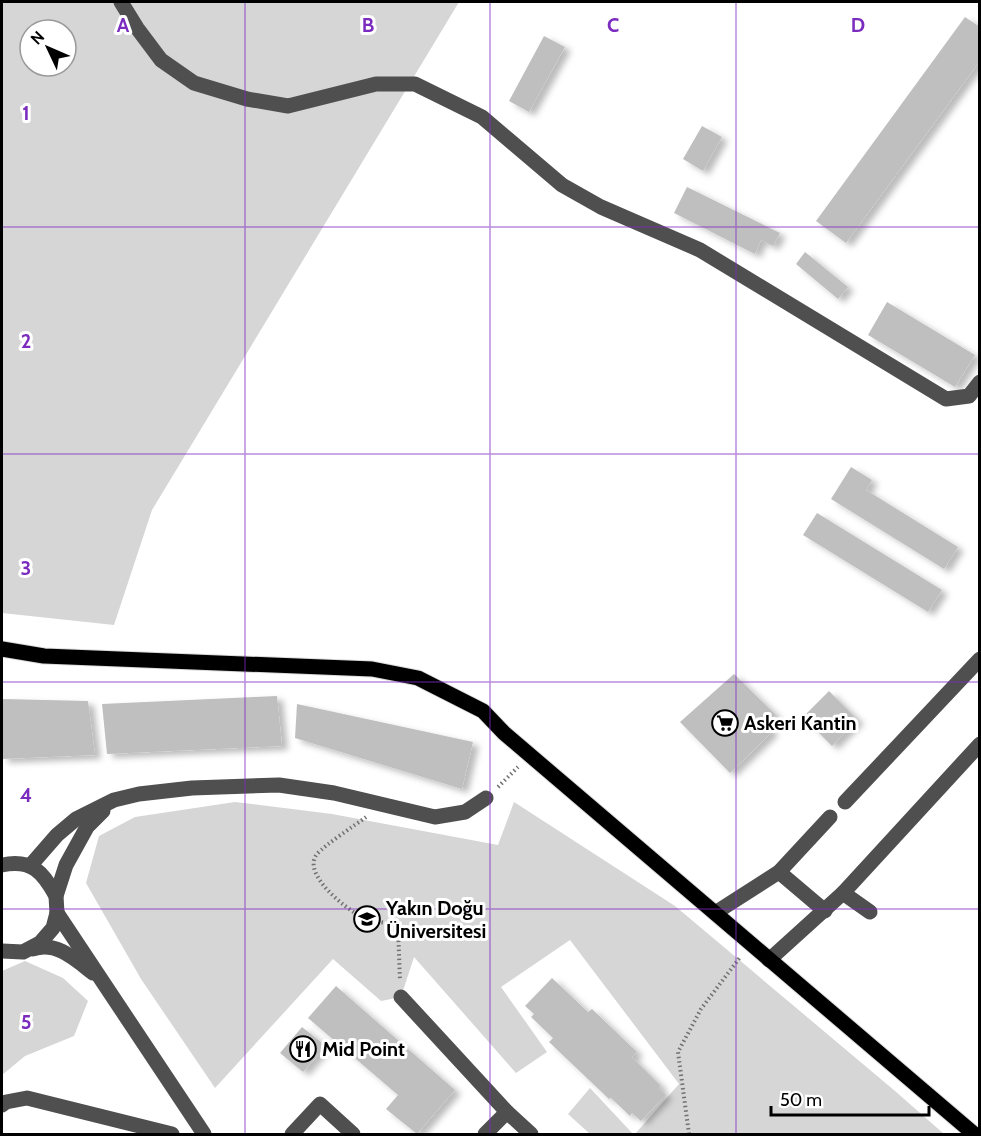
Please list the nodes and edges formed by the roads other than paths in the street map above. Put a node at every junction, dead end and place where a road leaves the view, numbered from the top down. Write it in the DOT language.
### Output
graph roads {
  1 [pos="121,2"];
  2 [pos="980,382"];
  3 [pos="2,649"];
  4 [pos="980,659"];
  5 [pos="980,744"];
  6 [pos="486,798"];
  7 [pos="114,800"];
  8 [pos="845,802"];
  9 [pos="830,817"];
  10 [pos="2,849"];
  11 [pos="16,864"];
  12 [pos="778,872"];
  13 [pos="843,893"];
  14 [pos="56,896"];
  15 [pos="825,911"];
  16 [pos="870,912"];
  17 [pos="57,913"];
  18 [pos="715,913"];
  19 [pos="23,951"];
  20 [pos="3,953"];
  21 [pos="769,960"];
  22 [pos="102,981"];
  23 [pos="401,997"];
  24 [pos="2,1105"];
  25 [pos="945,1109"];
  26 [pos="507,1112"];
  27 [pos="980,1127"];
  28 [pos="172,1134"];
  29 [pos="204,1134"];
  30 [pos="292,1134"];
  31 [pos="353,1134"];
  32 [pos="485,1134"];
  33 [pos="531,1134"];
  34 [pos="974,1134"];
  1 -- 2 [label="street"];
  3 -- 18 [label="main road"];
  4 -- 8 [label="street"];
  5 -- 13 [label="street"];
  6 -- 7 [label="street"];
  7 -- 11 [label="street"];
  7 -- 14 [label="street"];
  9 -- 12 [label="street"];
  10 -- 11 [label="street"];
  11 -- 14 [label="street"];
  12 -- 15 [label="street"];
  12 -- 18 [label="street"];
  13 -- 15 [label="street"];
  13 -- 16 [label="street"];
  14 -- 17 [label="street"];
  15 -- 21 [label="street"];
  17 -- 19 [label="street"];
  17 -- 22 [label="street"];
  18 -- 21 [label="main road"];
  19 -- 20 [label="street"];
  19 -- 22 [label="street"];
  21 -- 25 [label="main road"];
  22 -- 29 [label="street"];
  23 -- 26 [label="street"];
  24 -- 28 [label="street"];
  25 -- 27 [label="main road"];
  25 -- 34 [label="main road"];
  26 -- 32 [label="street"];
  26 -- 33 [label="street"];
  30 -- 31 [label="street"];
}
